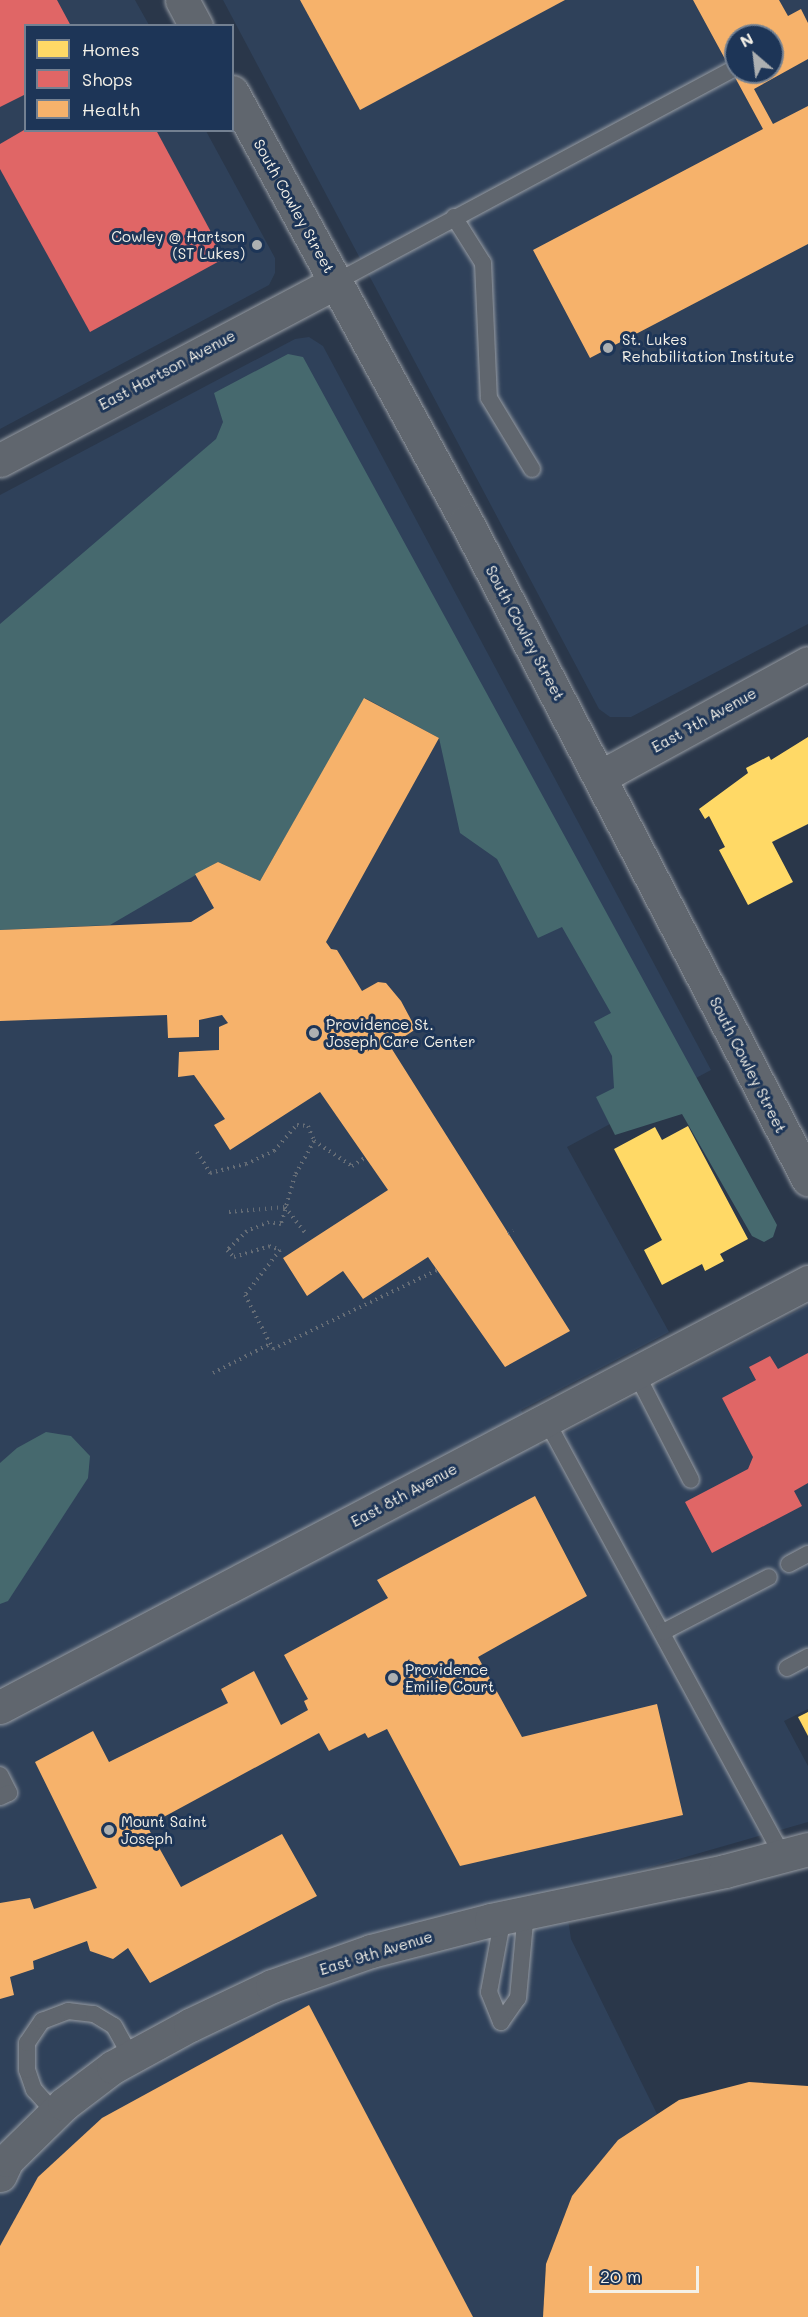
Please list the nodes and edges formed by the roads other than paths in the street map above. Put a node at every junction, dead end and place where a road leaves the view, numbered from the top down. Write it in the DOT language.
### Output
graph roads {
  1 [pos="182,0"];
  2 [pos="195,24"];
  3 [pos="724,73"];
  4 [pos="234,97"];
  5 [pos="454,217"];
  6 [pos="336,282"];
  7 [pos="0,460"];
  8 [pos="532,468"];
  9 [pos="808,663"];
  10 [pos="600,777"];
  11 [pos="808,1179"];
  12 [pos="808,1282"];
  13 [pos="636,1373"];
  14 [pos="546,1420"];
  15 [pos="691,1480"];
  16 [pos="808,1554"];
  17 [pos="789,1564"];
  18 [pos="769,1577"];
  19 [pos="663,1632"];
  20 [pos="808,1657"];
  21 [pos="787,1668"];
  22 [pos="0,1707"];
  23 [pos="0,1775"];
  24 [pos="0,1797"];
  25 [pos="796,1853"];
  26 [pos="514,1915"];
  27 [pos="131,2057"];
  28 [pos="55,2113"];
  29 [pos="0,2175"];
  1 -- 2 [label="street"];
  3 -- 5 [label="lane"];
  4 -- 6 [label="street, South Cowley Street"];
  5 -- 6 [label="lane"];
  5 -- 8 [label="lane"];
  6 -- 7 [label="street, East Hartson Avenue"];
  6 -- 10 [label="street, South Cowley Street"];
  9 -- 10 [label="street, East 7th Avenue"];
  10 -- 11 [label="street, South Cowley Street"];
  12 -- 13 [label="street, East 8th Avenue"];
  13 -- 14 [label="street, East 8th Avenue"];
  13 -- 15 [label="lane"];
  14 -- 19 [label="lane"];
  14 -- 22 [label="street, East 8th Avenue"];
  16 -- 17 [label="lane"];
  18 -- 19 [label="lane"];
  19 -- 25 [label="lane"];
  20 -- 21 [label="lane"];
  23 -- 24 [label="lane"];
  25 -- 26 [label="street, East 9th Avenue"];
  26 -- 26 [label="lane"];
  26 -- 27 [label="street, East 9th Avenue"];
  27 -- 28 [label="street, East 9th Avenue"];
  27 -- 28 [label="lane"];
  28 -- 29 [label="street, East 9th Avenue"];
}
